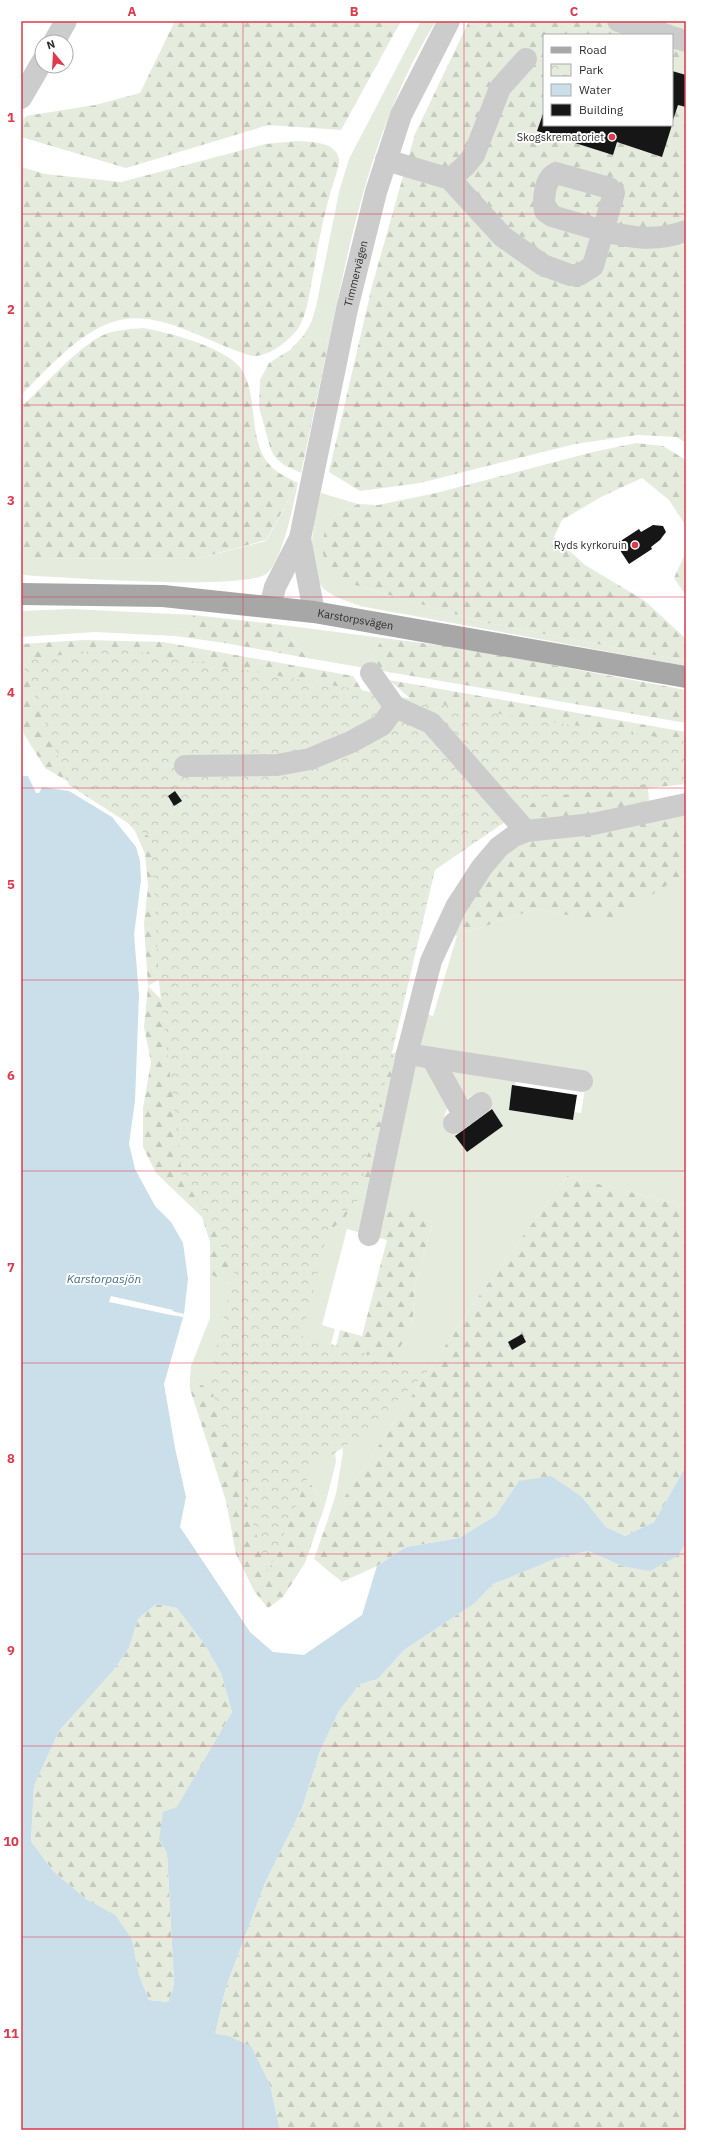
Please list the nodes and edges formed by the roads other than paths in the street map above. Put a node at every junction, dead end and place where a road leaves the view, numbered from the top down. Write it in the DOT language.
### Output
graph roads {
  1 [pos="66,21"];
  2 [pos="450,21"];
  3 [pos="618,21"];
  4 [pos="59,34"];
  5 [pos="663,34"];
  6 [pos="673,37"];
  7 [pos="686,40"];
  8 [pos="526,59"];
  9 [pos="35,74"];
  10 [pos="21,98"];
  11 [pos="386,160"];
  12 [pos="450,179"];
  13 [pos="686,231"];
  14 [pos="300,538"];
  15 [pos="21,594"];
  16 [pos="270,607"];
  17 [pos="314,612"];
  18 [pos="371,673"];
  19 [pos="686,677"];
  20 [pos="395,707"];
  21 [pos="185,766"];
  22 [pos="686,804"];
  23 [pos="526,831"];
  24 [pos="407,1054"];
  25 [pos="432,1058"];
  26 [pos="582,1081"];
  27 [pos="466,1114"];
  28 [pos="369,1235"];
  1 -- 4 [label="street"];
  2 -- 11 [label="street, Timmervägen"];
  3 -- 5 [label="street"];
  6 -- 7 [label="street"];
  8 -- 12 [label="street"];
  9 -- 10 [label="street"];
  11 -- 12 [label="street"];
  11 -- 14 [label="street, Timmervägen"];
  12 -- 13 [label="street"];
  14 -- 16 [label="street, Timmervägen"];
  14 -- 17 [label="street, Timmervägen"];
  15 -- 16 [label="main road, Karstorpsvägen"];
  16 -- 17 [label="main road, Karstorpsvägen"];
  17 -- 19 [label="main road, Karstorpsvägen"];
  18 -- 20 [label="street"];
  20 -- 21 [label="street"];
  20 -- 23 [label="street"];
  22 -- 23 [label="street"];
  23 -- 24 [label="street"];
  24 -- 25 [label="street"];
  24 -- 28 [label="street"];
  25 -- 26 [label="street"];
  25 -- 27 [label="street"];
}
